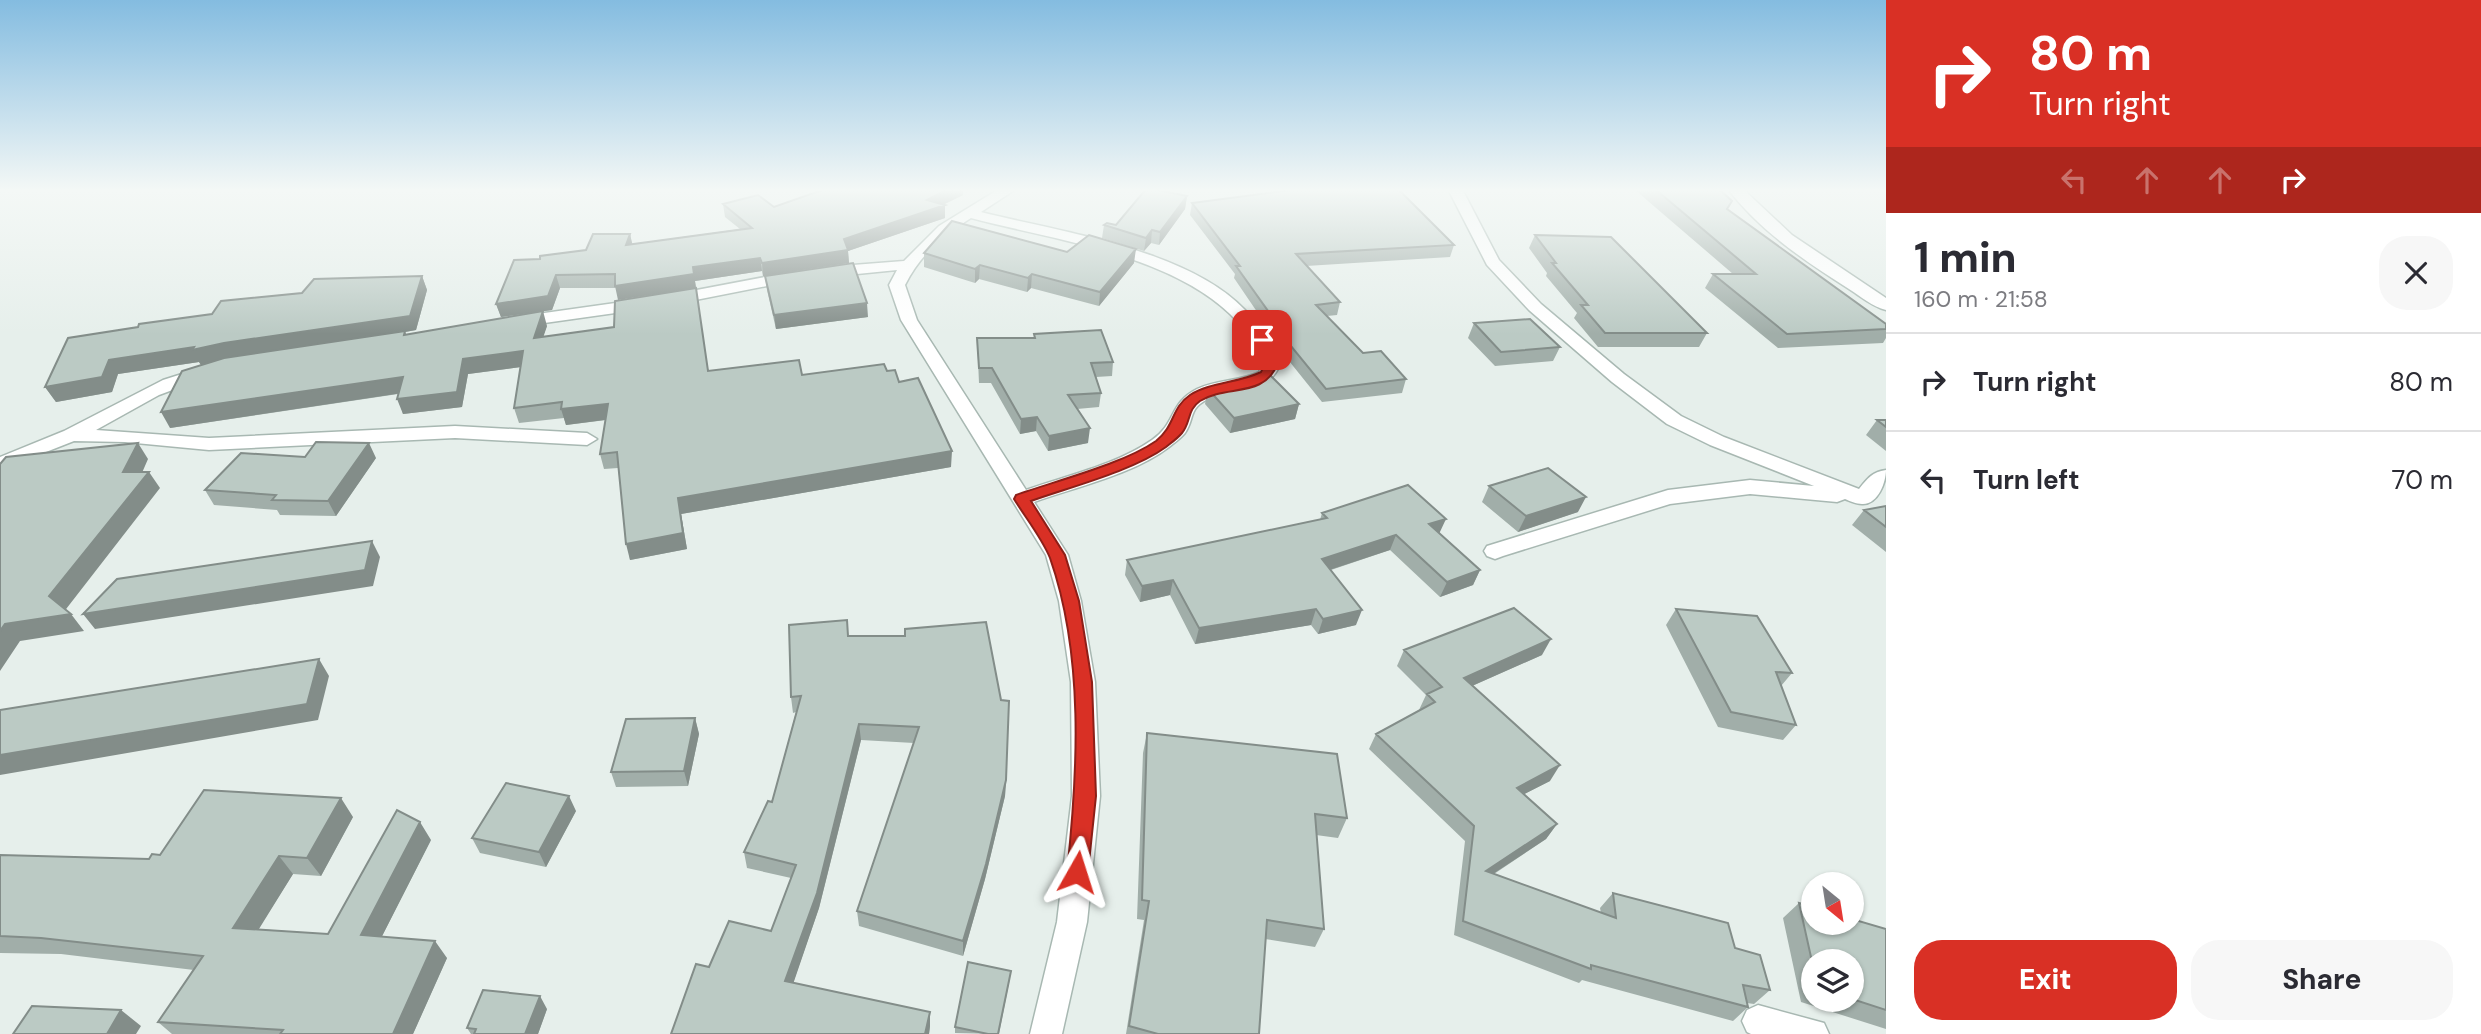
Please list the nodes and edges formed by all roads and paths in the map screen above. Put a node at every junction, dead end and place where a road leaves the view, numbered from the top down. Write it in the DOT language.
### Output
graph roads {
  1 [pos="935,237"];
  2 [pos="1065,237"];
  3 [pos="1479,237"];
  4 [pos="1785,237"];
  5 [pos="905,265"];
  6 [pos="1886,305"];
  7 [pos="496,326"];
  8 [pos="220,368"];
  9 [pos="70,435"];
  10 [pos="587,439"];
  11 [pos="0,464"];
  12 [pos="1886,476"];
  13 [pos="1863,498"];
  14 [pos="1022,499"];
  15 [pos="1496,551"];
  16 [pos="1758,1021"];
  17 [pos="1046,1034"];
  18 [pos="1813,1034"];
  1 -- 5 [label="street"];
  2 -- 14 [label="street"];
  3 -- 13 [label="street"];
  4 -- 6 [label="street"];
  5 -- 7 [label="street"];
  5 -- 14 [label="street"];
  8 -- 9 [label="street"];
  9 -- 10 [label="street"];
  9 -- 11 [label="street"];
  12 -- 13 [label="street"];
  13 -- 15 [label="street"];
  14 -- 17 [label="street"];
  16 -- 18 [label="street"];
}
